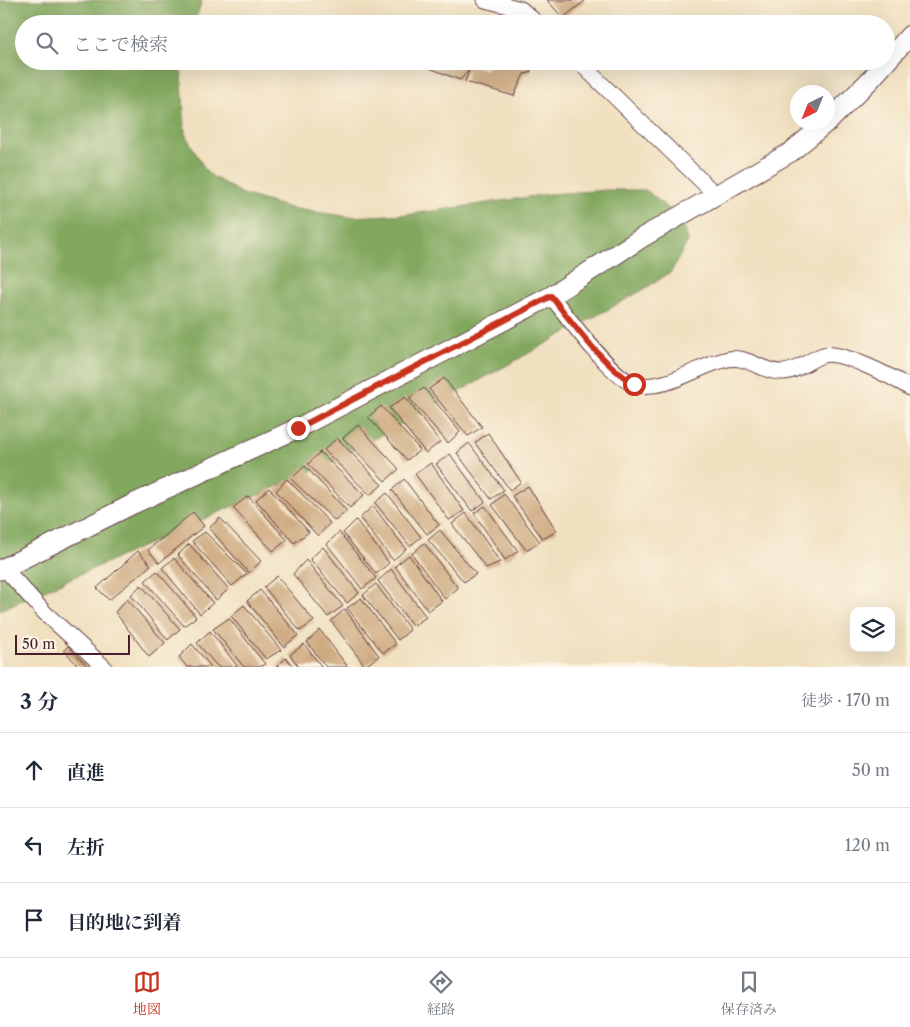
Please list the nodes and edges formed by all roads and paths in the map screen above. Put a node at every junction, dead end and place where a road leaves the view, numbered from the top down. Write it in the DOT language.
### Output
graph roads {
  1 [pos="485,0"];
  2 [pos="528,15"];
  3 [pos="910,35"];
  4 [pos="895,52"];
  5 [pos="587,70"];
  6 [pos="879,70"];
  7 [pos="835,114"];
  8 [pos="817,130"];
  9 [pos="715,194"];
  10 [pos="551,296"];
  11 [pos="910,388"];
  12 [pos="2,569"];
  13 [pos="104,667"];
  1 -- 2 [label="street"];
  3 -- 4 [label="street"];
  5 -- 9 [label="street"];
  6 -- 7 [label="street"];
  8 -- 9 [label="street"];
  9 -- 10 [label="street"];
  10 -- 11 [label="street"];
  10 -- 12 [label="street"];
  12 -- 13 [label="street"];
}
